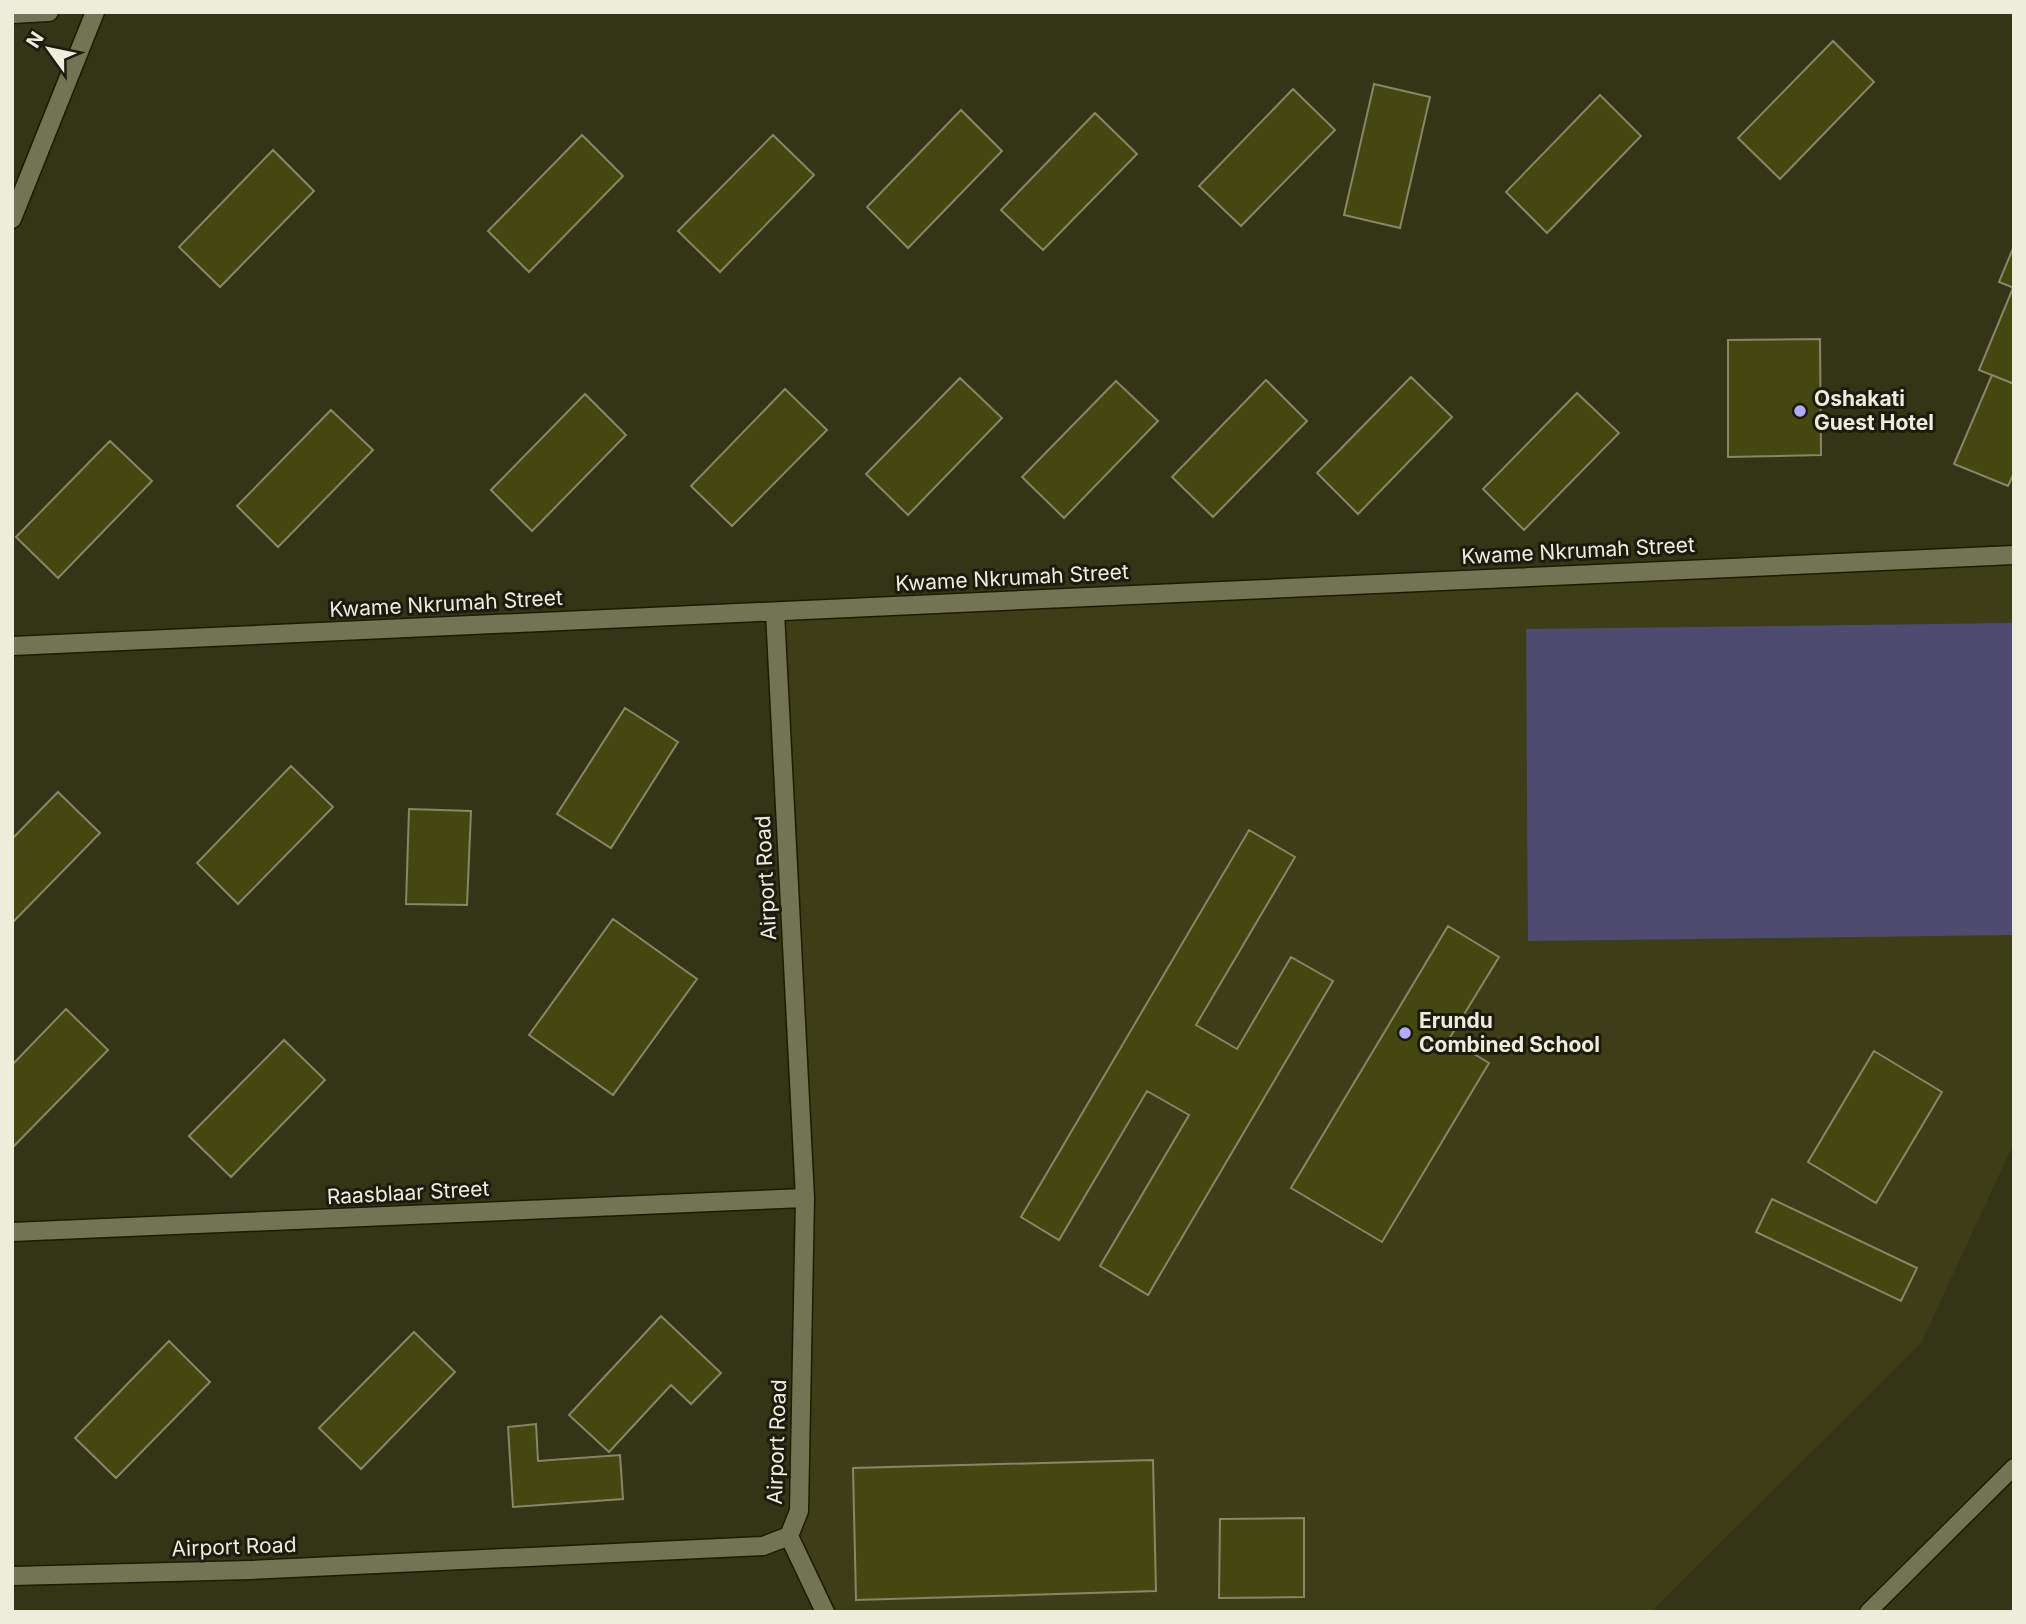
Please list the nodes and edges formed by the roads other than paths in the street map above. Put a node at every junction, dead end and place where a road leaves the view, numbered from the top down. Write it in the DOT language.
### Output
graph roads {
  1 [pos="49,12"];
  2 [pos="95,12"];
  3 [pos="12,14"];
  4 [pos="12,219"];
  5 [pos="2014,555"];
  6 [pos="775,612"];
  7 [pos="12,646"];
  8 [pos="805,1198"];
  9 [pos="12,1232"];
  10 [pos="2014,1467"];
  11 [pos="789,1536"];
  12 [pos="12,1576"];
  13 [pos="825,1612"];
  14 [pos="1868,1612"];
  1 -- 3 [label="street"];
  2 -- 4 [label="street"];
  5 -- 6 [label="street, Kwame Nkrumah Street"];
  6 -- 7 [label="street, Kwame Nkrumah Street"];
  6 -- 8 [label="street, Airport Road"];
  8 -- 9 [label="street, Raasblaar Street"];
  8 -- 11 [label="street, Airport Road"];
  10 -- 14 [label="lane"];
  11 -- 12 [label="street, Airport Road"];
  11 -- 13 [label="street"];
}
